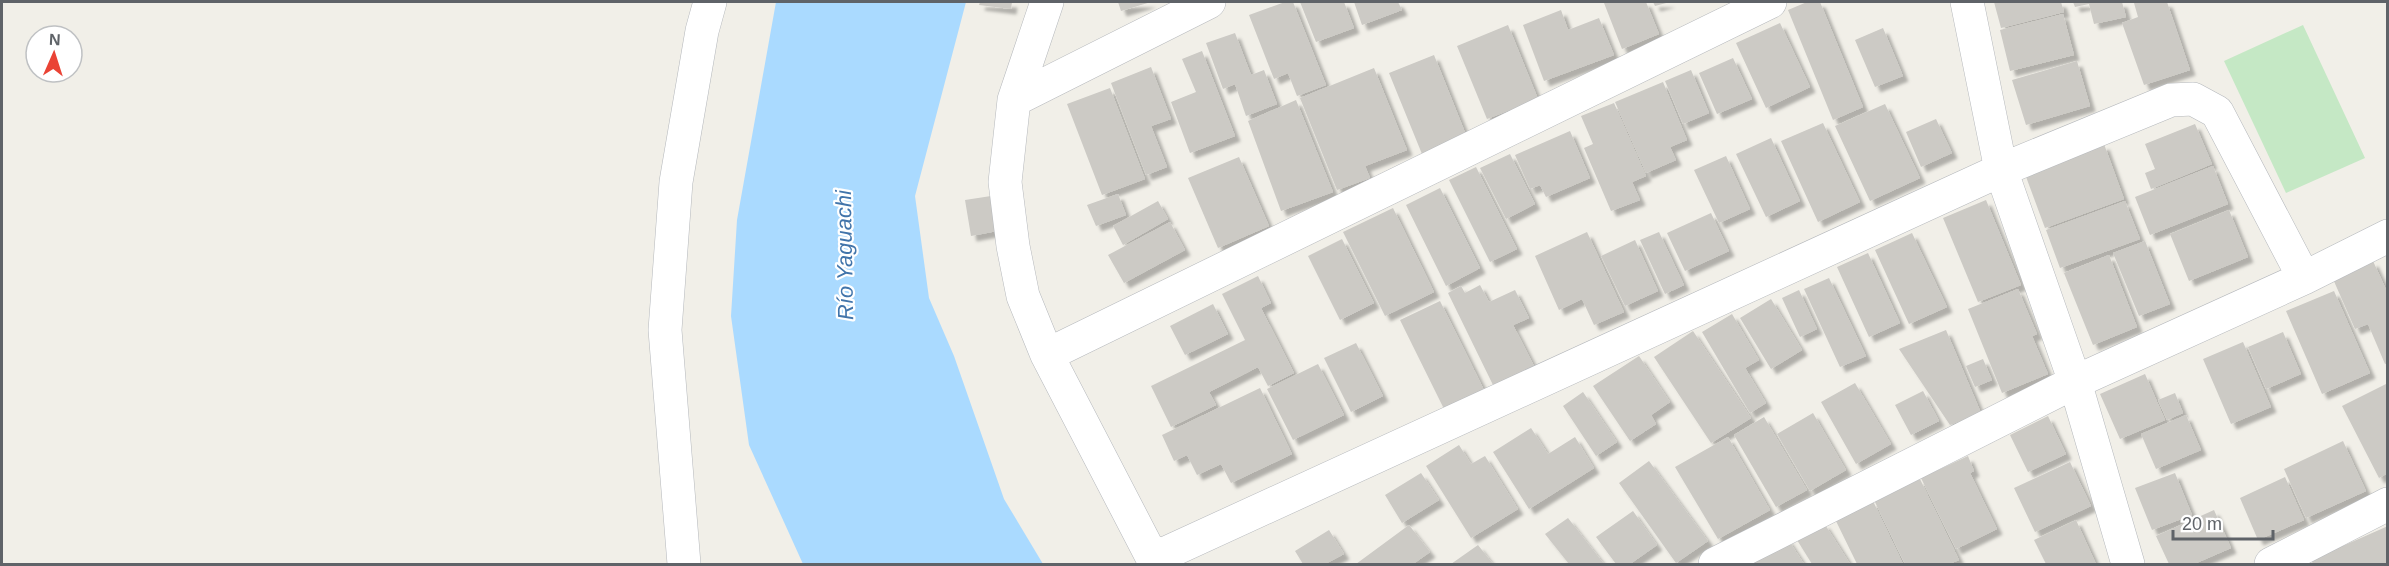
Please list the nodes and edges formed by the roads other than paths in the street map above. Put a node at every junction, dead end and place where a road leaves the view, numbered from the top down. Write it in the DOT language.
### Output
graph roads {
  1 [pos="710,2"];
  2 [pos="1047,2"];
  3 [pos="1209,2"];
  4 [pos="1770,2"];
  5 [pos="1967,2"];
  6 [pos="1014,100"];
  7 [pos="2001,170"];
  8 [pos="2388,236"];
  9 [pos="2304,278"];
  10 [pos="1047,355"];
  11 [pos="2074,382"];
  12 [pos="2388,504"];
  13 [pos="1156,562"];
  14 [pos="684,564"];
  15 [pos="1715,564"];
  16 [pos="2128,564"];
  17 [pos="2271,564"];
  1 -- 14 [label="street"];
  2 -- 6 [label="street"];
  3 -- 6 [label="street"];
  4 -- 10 [label="street"];
  5 -- 7 [label="street"];
  6 -- 10 [label="street"];
  7 -- 9 [label="street"];
  7 -- 11 [label="street"];
  7 -- 13 [label="street"];
  8 -- 9 [label="street"];
  9 -- 11 [label="street"];
  10 -- 13 [label="street"];
  11 -- 15 [label="street"];
  11 -- 16 [label="street"];
  12 -- 17 [label="street"];
}
